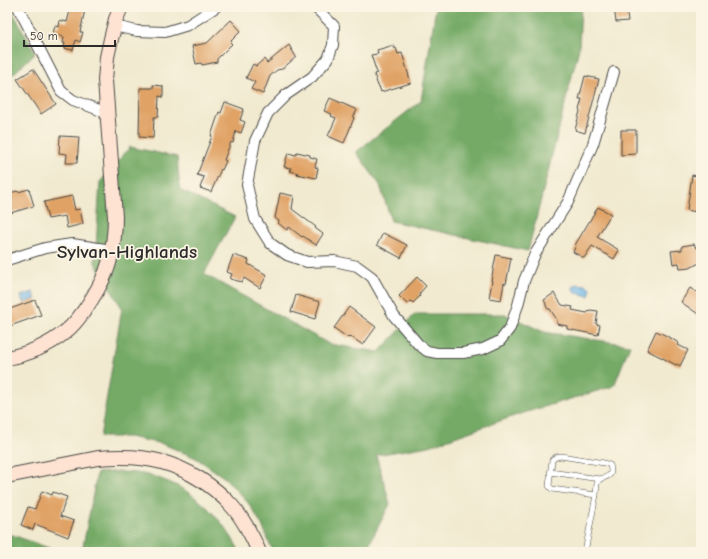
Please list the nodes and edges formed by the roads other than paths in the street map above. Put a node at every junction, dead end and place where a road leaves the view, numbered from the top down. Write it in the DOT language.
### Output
graph roads {
  1 [pos="18,7"];
  2 [pos="121,7"];
  3 [pos="216,7"];
  4 [pos="313,7"];
  5 [pos="114,26"];
  6 [pos="614,72"];
  7 [pos="107,113"];
  8 [pos="112,250"];
  9 [pos="7,260"];
  10 [pos="7,358"];
  11 [pos="550,472"];
  12 [pos="7,476"];
  13 [pos="600,479"];
  14 [pos="596,495"];
  15 [pos="259,552"];
  16 [pos="585,552"];
  1 -- 7 [label="street"];
  2 -- 5 [label="main road"];
  3 -- 5 [label="street"];
  4 -- 6 [label="street"];
  5 -- 7 [label="main road"];
  7 -- 8 [label="main road"];
  8 -- 9 [label="street"];
  8 -- 10 [label="main road"];
  11 -- 13 [label="lane"];
  11 -- 13 [label="lane"];
  11 -- 14 [label="lane"];
  12 -- 15 [label="main road"];
  13 -- 14 [label="lane"];
  14 -- 16 [label="lane"];
}
